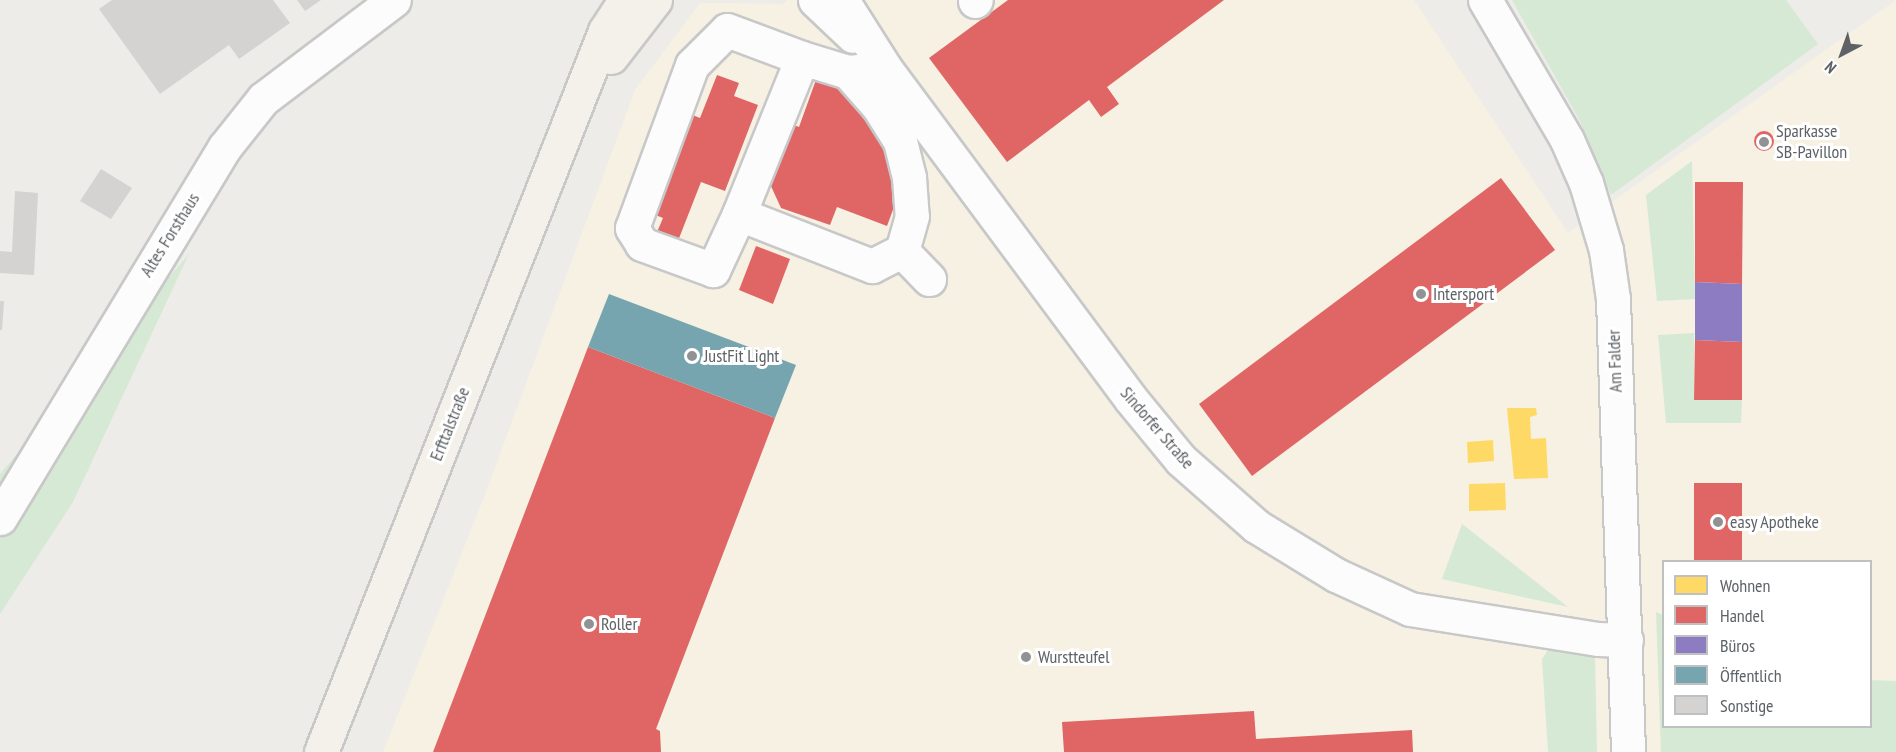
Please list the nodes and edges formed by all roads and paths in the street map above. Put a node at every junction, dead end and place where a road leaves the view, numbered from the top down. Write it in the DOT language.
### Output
graph roads {
  1 [pos="394,0"];
  2 [pos="625,0"];
  3 [pos="655,0"];
  4 [pos="815,0"];
  5 [pos="842,0"];
  6 [pos="1485,0"];
  7 [pos="802,58"];
  8 [pos="881,64"];
  9 [pos="848,72"];
  10 [pos="581,97"];
  11 [pos="739,214"];
  12 [pos="902,251"];
  13 [pos="929,279"];
  14 [pos="0,518"];
  15 [pos="1626,640"];
  16 [pos="321,752"];
  17 [pos="1628,752"];
  1 -- 14 [label="street, Altes Forsthaus"];
  2 -- 10 [label="main road, Erfttalstraße"];
  3 -- 10 [label="main road, Erfttalstraße"];
  4 -- 8 [label="street, Sindorfer Straße"];
  5 -- 8 [label="street, Sindorfer Straße"];
  6 -- 15 [label="street, Am Falder"];
  7 -- 9 [label="street"];
  7 -- 11 [label="street"];
  7 -- 11 [label="street"];
  8 -- 9 [label="street"];
  8 -- 15 [label="street, Sindorfer Straße"];
  9 -- 12 [label="street"];
  10 -- 16 [label="main road, Erfttalstraße"];
  11 -- 12 [label="street"];
  12 -- 13 [label="street"];
  15 -- 17 [label="street, Am Falder"];
}
